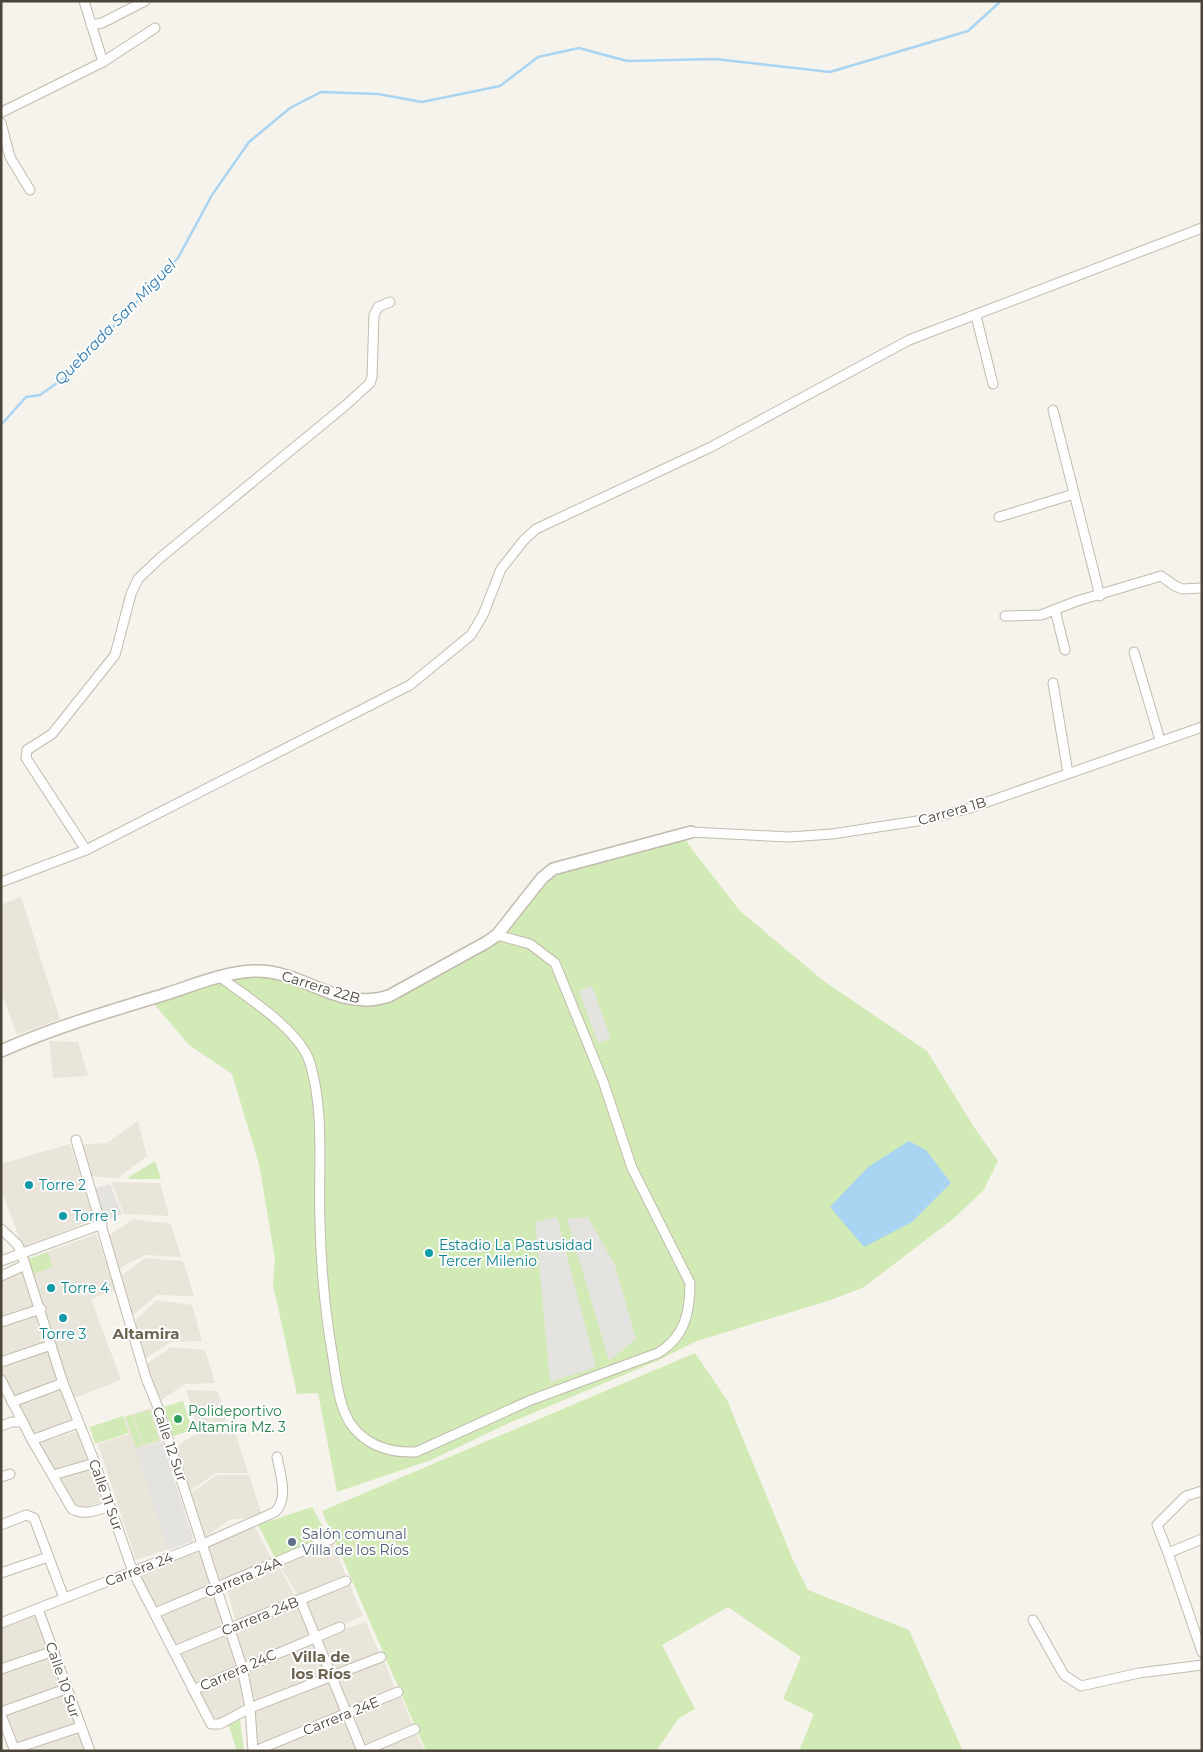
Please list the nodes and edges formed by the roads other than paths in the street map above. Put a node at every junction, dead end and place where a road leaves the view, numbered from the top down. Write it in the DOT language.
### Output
graph roads {
  1 [pos="84,1"];
  2 [pos="145,1"];
  3 [pos="91,25"];
  4 [pos="155,28"];
  5 [pos="103,62"];
  6 [pos="1,112"];
  7 [pos="1,123"];
  8 [pos="30,190"];
  9 [pos="1202,228"];
  10 [pos="390,302"];
  11 [pos="976,316"];
  12 [pos="993,384"];
  13 [pos="1053,410"];
  14 [pos="1074,494"];
  15 [pos="999,516"];
  16 [pos="1202,588"];
  17 [pos="1100,596"];
  18 [pos="1055,610"];
  19 [pos="1006,616"];
  20 [pos="1065,650"];
  21 [pos="1134,652"];
  22 [pos="1053,683"];
  23 [pos="1202,727"];
  24 [pos="1160,740"];
  25 [pos="1068,773"];
  26 [pos="691,832"];
  27 [pos="86,850"];
  28 [pos="1,882"];
  29 [pos="497,935"];
  30 [pos="220,977"];
  31 [pos="1,1051"];
  32 [pos="76,1140"];
  33 [pos="102,1224"];
  34 [pos="1,1229"];
  35 [pos="21,1252"];
  36 [pos="1,1261"];
  37 [pos="25,1266"];
  38 [pos="1,1276"];
  39 [pos="41,1308"];
  40 [pos="1,1322"];
  41 [pos="51,1345"];
  42 [pos="1,1362"];
  43 [pos="1,1380"];
  44 [pos="63,1383"];
  45 [pos="12,1402"];
  46 [pos="23,1422"];
  47 [pos="78,1424"];
  48 [pos="1,1426"];
  49 [pos="32,1440"];
  50 [pos="277,1457"];
  51 [pos="95,1463"];
  52 [pos="10,1474"];
  53 [pos="53,1475"];
  54 [pos="1,1477"];
  55 [pos="1202,1490"];
  56 [pos="110,1506"];
  57 [pos="1,1525"];
  58 [pos="331,1539"];
  59 [pos="1202,1539"];
  60 [pos="203,1544"];
  61 [pos="1168,1553"];
  62 [pos="48,1557"];
  63 [pos="133,1572"];
  64 [pos="1,1573"];
  65 [pos="346,1581"];
  66 [pos="216,1588"];
  67 [pos="64,1598"];
  68 [pos="300,1600"];
  69 [pos="38,1608"];
  70 [pos="155,1613"];
  71 [pos="3,1619"];
  72 [pos="1033,1620"];
  73 [pos="340,1627"];
  74 [pos="229,1628"];
  75 [pos="316,1636"];
  76 [pos="54,1651"];
  77 [pos="174,1651"];
  78 [pos="1202,1652"];
  79 [pos="381,1657"];
  80 [pos="1202,1665"];
  81 [pos="242,1667"];
  82 [pos="1,1669"];
  83 [pos="331,1676"];
  84 [pos="66,1689"];
  85 [pos="192,1690"];
  86 [pos="398,1692"];
  87 [pos="250,1708"];
  88 [pos="1,1713"];
  89 [pos="346,1714"];
  90 [pos="80,1727"];
  91 [pos="415,1729"];
  92 [pos="14,1750"];
  93 [pos="90,1751"];
  94 [pos="254,1751"];
  95 [pos="363,1751"];
  1 -- 3 [label="street"];
  2 -- 3 [label="street"];
  3 -- 5 [label="street"];
  4 -- 5 [label="street"];
  5 -- 6 [label="street"];
  7 -- 8 [label="street"];
  9 -- 11 [label="street"];
  10 -- 27 [label="street"];
  11 -- 12 [label="street"];
  11 -- 27 [label="street"];
  13 -- 14 [label="street"];
  14 -- 15 [label="street"];
  14 -- 17 [label="street"];
  16 -- 17 [label="street"];
  17 -- 18 [label="street"];
  18 -- 19 [label="street"];
  18 -- 20 [label="street"];
  21 -- 24 [label="street"];
  22 -- 25 [label="street"];
  23 -- 24 [label="street, Carrera 1B"];
  24 -- 25 [label="street, Carrera 1B"];
  25 -- 26 [label="street, Carrera 1B"];
  26 -- 29 [label="street, Carrera 22B"];
  27 -- 28 [label="street"];
  29 -- 30 [label="street, Carrera 22B"];
  29 -- 30 [label="street"];
  30 -- 31 [label="street, Carrera 22B"];
  32 -- 33 [label="street, Calle 12 Sur"];
  33 -- 35 [label="street"];
  33 -- 60 [label="street, Calle 12 Sur"];
  34 -- 35 [label="street"];
  35 -- 36 [label="street"];
  35 -- 37 [label="street, Calle 11 Sur"];
  37 -- 38 [label="street"];
  37 -- 39 [label="street, Calle 11 Sur"];
  39 -- 40 [label="street"];
  39 -- 41 [label="street, Calle 11 Sur"];
  41 -- 42 [label="street"];
  41 -- 44 [label="street, Calle 11 Sur"];
  43 -- 45 [label="street"];
  44 -- 45 [label="street"];
  44 -- 47 [label="street, Calle 11 Sur"];
  45 -- 46 [label="street"];
  46 -- 48 [label="street"];
  46 -- 49 [label="street"];
  47 -- 49 [label="street"];
  47 -- 51 [label="street, Calle 11 Sur"];
  49 -- 53 [label="street"];
  50 -- 60 [label="street, Carrera 24"];
  51 -- 53 [label="street"];
  51 -- 56 [label="street, Calle 11 Sur"];
  52 -- 54 [label="street"];
  53 -- 56 [label="street"];
  55 -- 61 [label="street"];
  56 -- 63 [label="street, Calle 11 Sur"];
  57 -- 62 [label="street"];
  58 -- 66 [label="street, Carrera 24A"];
  59 -- 61 [label="street"];
  60 -- 63 [label="street, Carrera 24"];
  60 -- 66 [label="street, Calle 12 Sur"];
  61 -- 78 [label="street"];
  62 -- 64 [label="street"];
  62 -- 67 [label="street"];
  63 -- 67 [label="street, Carrera 24"];
  63 -- 70 [label="street, Calle 11 Sur"];
  65 -- 68 [label="street, Carrera 24B"];
  66 -- 70 [label="street, Carrera 24A"];
  66 -- 74 [label="street, Calle 12 Sur"];
  67 -- 69 [label="street, Carrera 24"];
  68 -- 74 [label="street, Carrera 24B"];
  68 -- 75 [label="street"];
  69 -- 71 [label="street, Carrera 24"];
  69 -- 76 [label="street, Calle 10 Sur"];
  70 -- 77 [label="street, Calle 11 Sur"];
  72 -- 80 [label="street"];
  73 -- 75 [label="street, Carrera 24C"];
  74 -- 77 [label="street, Carrera 24B"];
  74 -- 81 [label="street, Calle 12 Sur"];
  75 -- 81 [label="street, Carrera 24C"];
  75 -- 83 [label="street"];
  76 -- 82 [label="street"];
  76 -- 84 [label="street, Calle 10 Sur"];
  77 -- 85 [label="street, Calle 11 Sur"];
  79 -- 83 [label="street"];
  81 -- 85 [label="street, Carrera 24C"];
  81 -- 87 [label="street, Calle 12 Sur"];
  83 -- 87 [label="street"];
  83 -- 89 [label="street"];
  84 -- 88 [label="street"];
  84 -- 90 [label="street, Calle 10 Sur"];
  85 -- 87 [label="street, Calle 11 Sur"];
  86 -- 89 [label="street, Carrera 24E"];
  87 -- 94 [label="street, Calle 12 Sur"];
  88 -- 92 [label="street"];
  89 -- 94 [label="street, Carrera 24E"];
  89 -- 95 [label="street"];
  90 -- 92 [label="street"];
  90 -- 93 [label="street, Calle 10 Sur"];
  91 -- 95 [label="street"];
}
